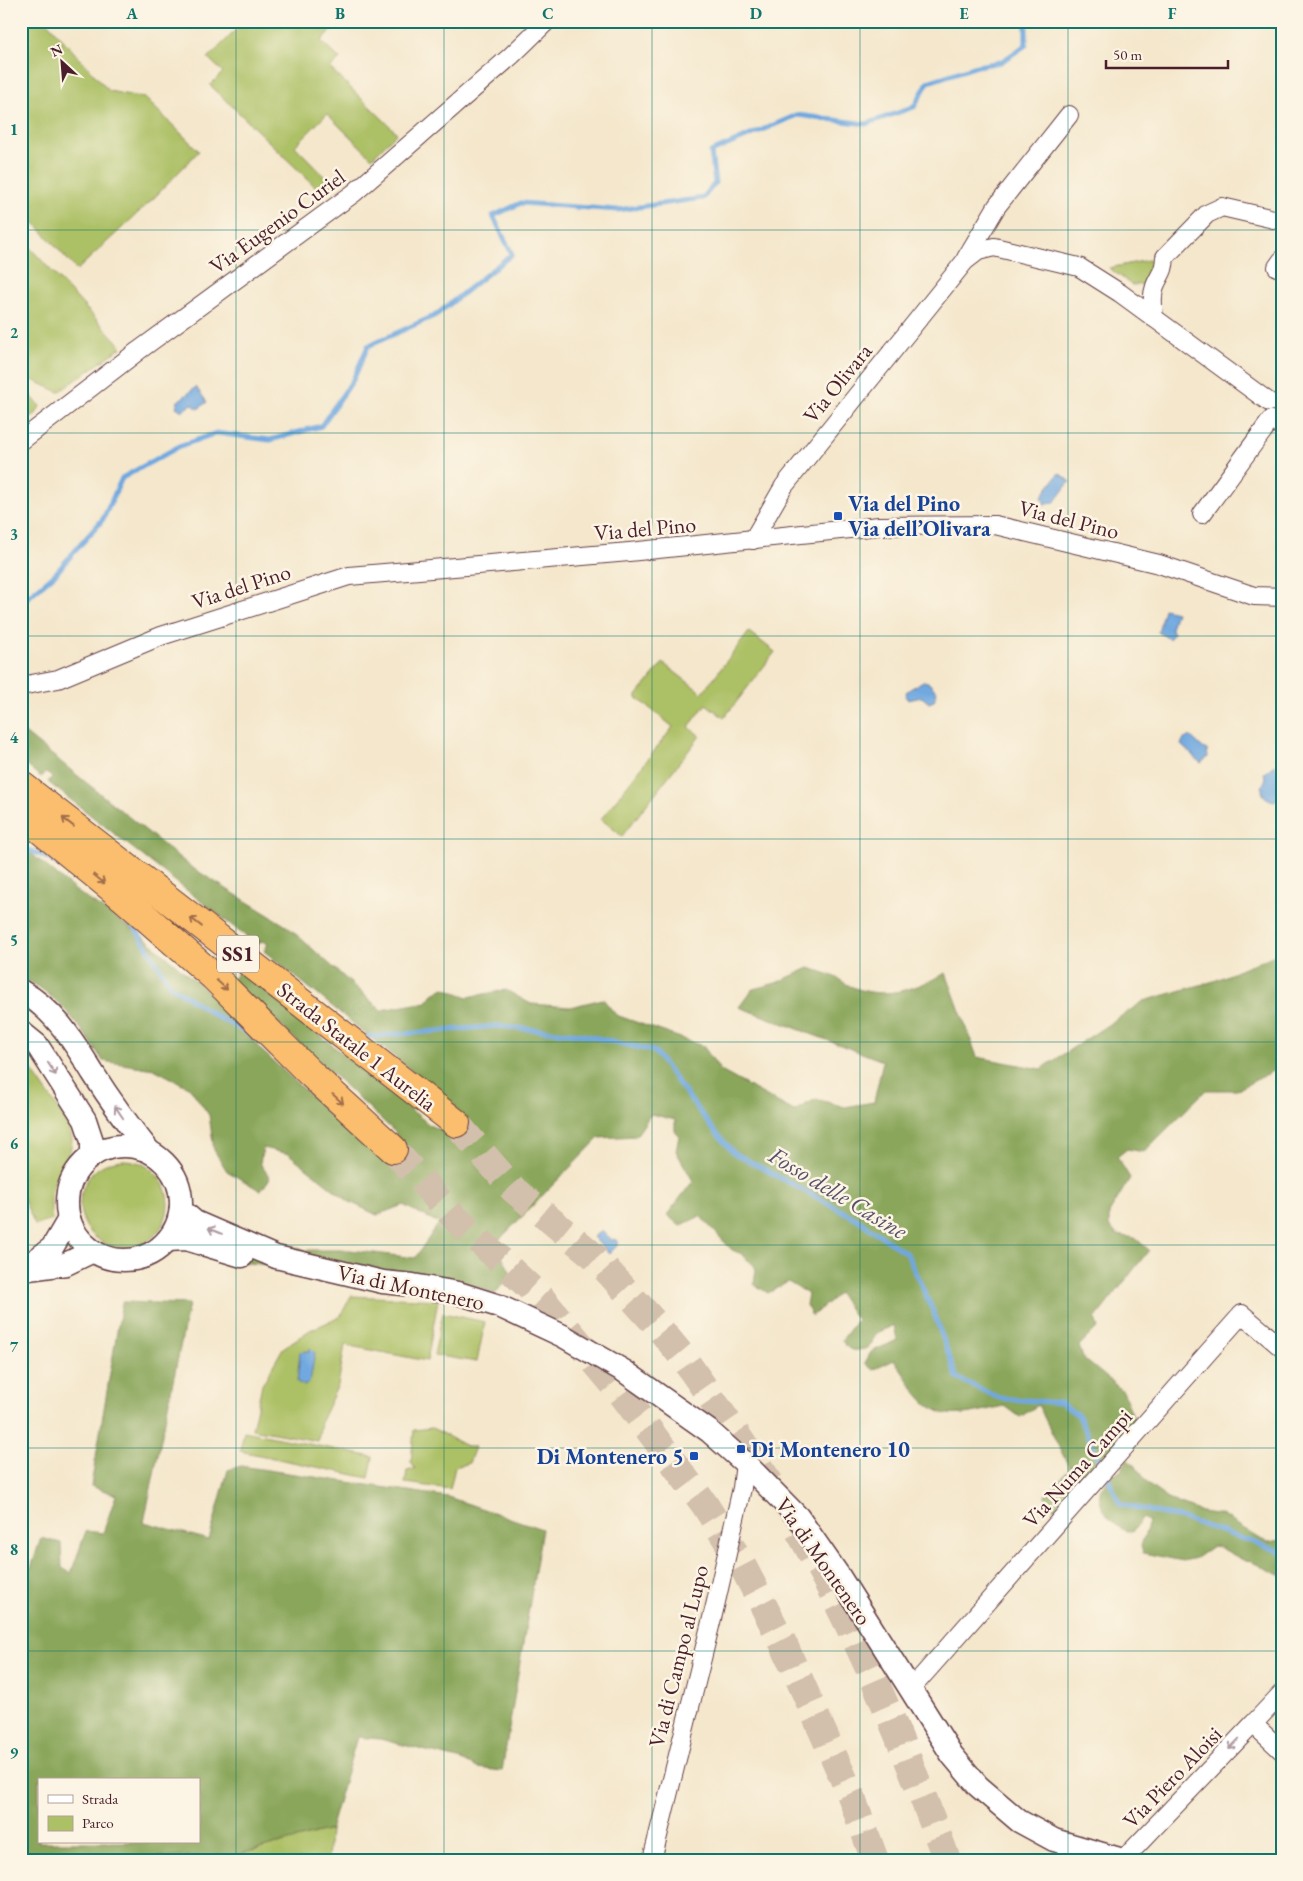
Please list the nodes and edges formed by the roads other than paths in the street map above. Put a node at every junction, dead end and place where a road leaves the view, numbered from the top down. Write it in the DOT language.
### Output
graph roads {
  1 [pos="547,21"];
  2 [pos="1069,115"];
  3 [pos="1282,221"];
  4 [pos="965,261"];
  5 [pos="1155,286"];
  6 [pos="1120,293"];
  7 [pos="1154,318"];
  8 [pos="1275,398"];
  9 [pos="1276,422"];
  10 [pos="21,441"];
  11 [pos="1202,514"];
  12 [pos="753,540"];
  13 [pos="1282,597"];
  14 [pos="21,686"];
  15 [pos="21,785"];
  16 [pos="21,814"];
  17 [pos="21,826"];
  18 [pos="64,850"];
  19 [pos="21,990"];
  20 [pos="21,1032"];
  21 [pos="456,1123"];
  22 [pos="392,1149"];
  23 [pos="148,1151"];
  24 [pos="92,1156"];
  25 [pos="181,1210"];
  26 [pos="69,1219"];
  27 [pos="168,1240"];
  28 [pos="93,1251"];
  29 [pos="276,1257"];
  30 [pos="21,1269"];
  31 [pos="1282,1348"];
  32 [pos="745,1462"];
  33 [pos="910,1690"];
  34 [pos="1282,1693"];
  35 [pos="1253,1724"];
  36 [pos="1282,1751"];
  37 [pos="652,1860"];
  38 [pos="1123,1860"];
  1 -- 10 [label="street, Via Eugenio Curiel"];
  2 -- 4 [label="street, Via Olivara"];
  3 -- 5 [label="street"];
  4 -- 6 [label="street, Via Olivara"];
  4 -- 12 [label="street, Via Olivara"];
  5 -- 6 [label="street"];
  5 -- 7 [label="street"];
  6 -- 7 [label="street, Via Olivara"];
  7 -- 8 [label="street, Via Olivara"];
  8 -- 9 [label="street, Via Olivara"];
  9 -- 11 [label="street, Via Olivara"];
  12 -- 13 [label="street, Via del Pino"];
  12 -- 14 [label="street, Via del Pino"];
  21 -- 15 [label="highway, Strada Statale 1 Aurelia / SS1, one-way"];
  16 -- 18 [label="highway, Strada Statale 1 Aurelia / SS1"];
  17 -- 18 [label="highway"];
  18 -- 22 [label="highway, Strada Statale 1 Aurelia / SS1, one-way"];
  23 -- 19 [label="street, one-way"];
  20 -- 24 [label="street, one-way"];
  23 -- 24 [label="street"];
  23 -- 25 [label="street"];
  24 -- 26 [label="street"];
  25 -- 27 [label="street"];
  29 -- 25 [label="street, Via di Montenero, one-way"];
  26 -- 28 [label="street"];
  26 -- 30 [label="street"];
  27 -- 28 [label="street"];
  27 -- 29 [label="street, Via di Montenero"];
  28 -- 30 [label="street"];
  29 -- 32 [label="street, Via di Montenero"];
  31 -- 33 [label="street, Via Numa Campi"];
  32 -- 33 [label="street, Via di Montenero"];
  32 -- 37 [label="street, Via di Campo al Lupo"];
  33 -- 38 [label="street, Via di Montenero"];
  34 -- 35 [label="street, Via Piero Aloisi"];
  35 -- 36 [label="street, Via Piero Aloisi"];
  35 -- 38 [label="street, Via Piero Aloisi, one-way"];
}
